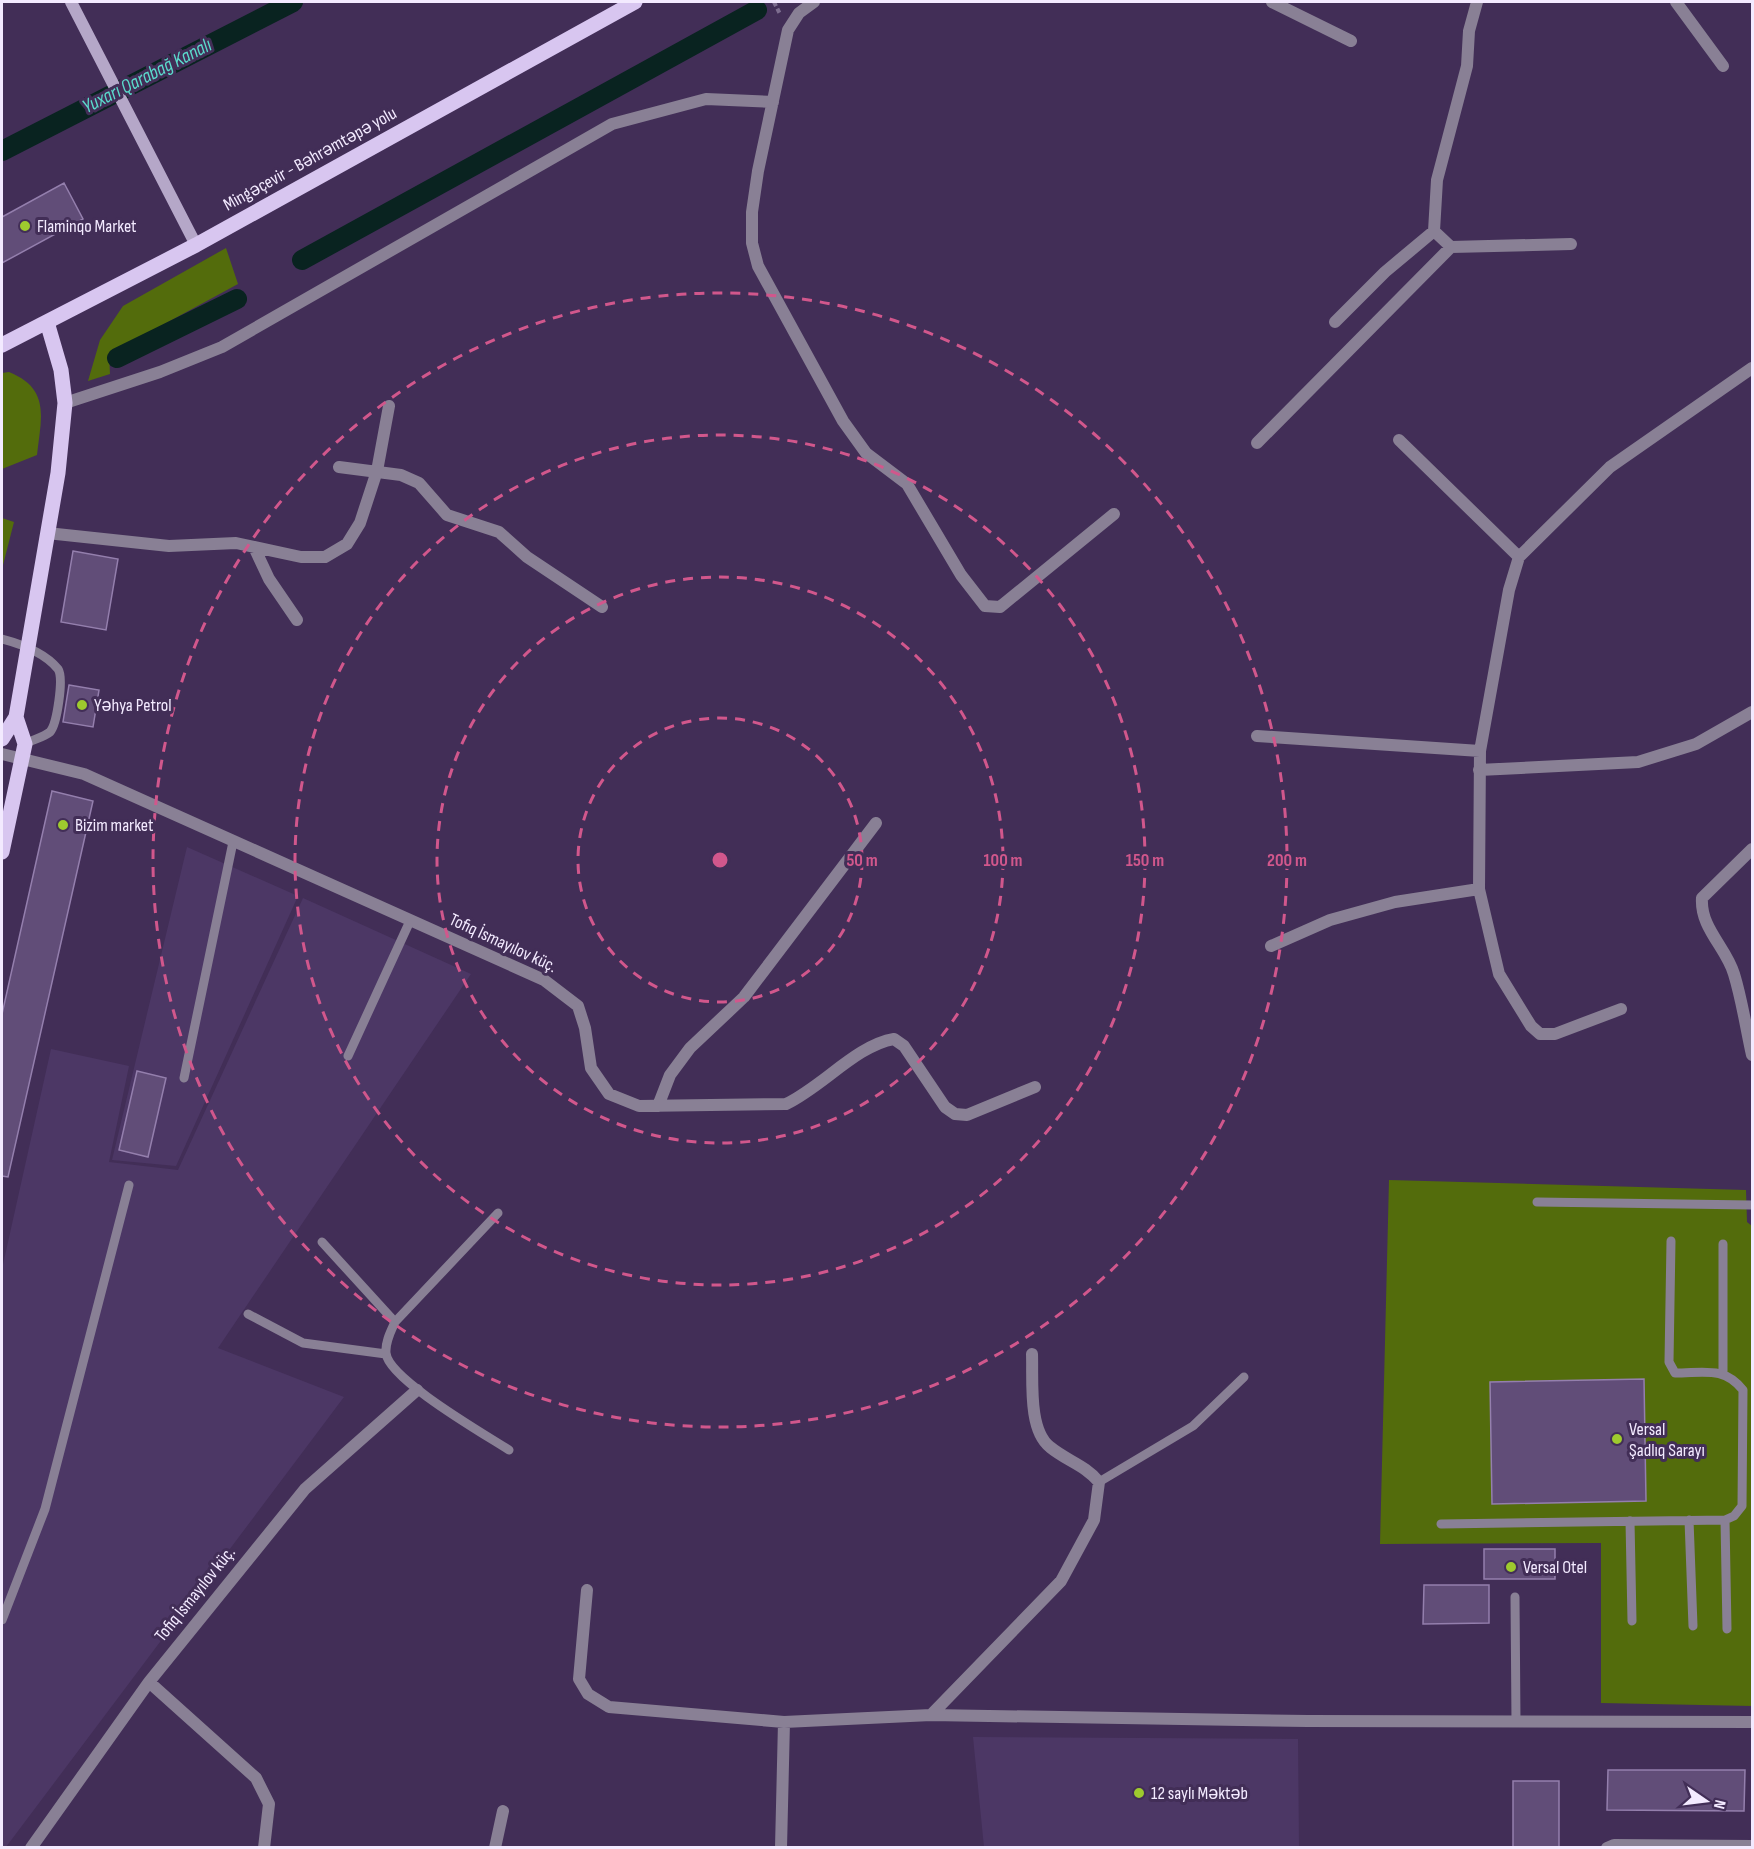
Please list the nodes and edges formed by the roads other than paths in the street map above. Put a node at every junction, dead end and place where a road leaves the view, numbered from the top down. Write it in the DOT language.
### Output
graph roads {
  1 [pos="71,2"];
  2 [pos="635,2"];
  3 [pos="814,2"];
  4 [pos="1272,2"];
  5 [pos="1477,2"];
  6 [pos="1676,2"];
  7 [pos="1351,41"];
  8 [pos="1723,66"];
  9 [pos="772,102"];
  10 [pos="1434,231"];
  11 [pos="1571,244"];
  12 [pos="196,245"];
  13 [pos="1451,247"];
  14 [pos="47,322"];
  15 [pos="1335,322"];
  16 [pos="2,345"];
  17 [pos="1752,368"];
  18 [pos="65,403"];
  19 [pos="389,406"];
  20 [pos="1399,440"];
  21 [pos="1257,443"];
  22 [pos="339,467"];
  23 [pos="377,471"];
  24 [pos="1114,513"];
  25 [pos="47,532"];
  26 [pos="254,547"];
  27 [pos="1519,557"];
  28 [pos="603,607"];
  29 [pos="297,621"];
  30 [pos="2,639"];
  31 [pos="26,646"];
  32 [pos="1752,712"];
  33 [pos="16,717"];
  34 [pos="1257,736"];
  35 [pos="2,738"];
  36 [pos="24,750"];
  37 [pos="1480,751"];
  38 [pos="2,754"];
  39 [pos="1479,770"];
  40 [pos="876,823"];
  41 [pos="233,842"];
  42 [pos="1752,849"];
  43 [pos="2,852"];
  44 [pos="1479,889"];
  45 [pos="410,921"];
  46 [pos="1271,946"];
  47 [pos="1622,1009"];
  48 [pos="1752,1055"];
  49 [pos="348,1056"];
  50 [pos="184,1078"];
  51 [pos="1035,1087"];
  52 [pos="658,1106"];
  53 [pos="129,1185"];
  54 [pos="1537,1202"];
  55 [pos="1752,1205"];
  56 [pos="498,1213"];
  57 [pos="1671,1241"];
  58 [pos="322,1242"];
  59 [pos="1724,1244"];
  60 [pos="249,1314"];
  61 [pos="395,1322"];
  62 [pos="386,1354"];
  63 [pos="1032,1354"];
  64 [pos="1723,1373"];
  65 [pos="1244,1377"];
  66 [pos="417,1390"];
  67 [pos="509,1450"];
  68 [pos="1748,1479"];
  69 [pos="1099,1482"];
  70 [pos="1689,1520"];
  71 [pos="1725,1520"];
  72 [pos="1630,1521"];
  73 [pos="1441,1524"];
  74 [pos="586,1590"];
  75 [pos="1515,1597"];
  76 [pos="2,1620"];
  77 [pos="1632,1621"];
  78 [pos="1693,1626"];
  79 [pos="1727,1629"];
  80 [pos="149,1682"];
  81 [pos="931,1715"];
  82 [pos="784,1722"];
  83 [pos="1516,1722"];
  84 [pos="1752,1722"];
  85 [pos="503,1811"];
  86 [pos="1752,1846"];
  87 [pos="31,1848"];
  88 [pos="264,1848"];
  89 [pos="495,1848"];
  90 [pos="781,1848"];
  91 [pos="1607,1848"];
  1 -- 12 [label="street"];
  2 -- 12 [label="main road, Mingəçevir - Bəhrəmtəpə yolu"];
  3 -- 9 [label="street"];
  4 -- 7 [label="street"];
  5 -- 10 [label="street"];
  6 -- 8 [label="street"];
  9 -- 18 [label="street"];
  9 -- 24 [label="street"];
  10 -- 13 [label="street"];
  10 -- 15 [label="street"];
  11 -- 13 [label="street"];
  12 -- 14 [label="main road, Mingəçevir - Bəhrəmtəpə yolu"];
  13 -- 21 [label="street"];
  14 -- 16 [label="main road, Mingəçevir - Bəhrəmtəpə yolu"];
  14 -- 18 [label="main road"];
  17 -- 27 [label="street"];
  18 -- 25 [label="main road"];
  19 -- 23 [label="street"];
  20 -- 27 [label="street"];
  22 -- 23 [label="street"];
  23 -- 26 [label="street"];
  23 -- 28 [label="street"];
  25 -- 26 [label="street"];
  25 -- 31 [label="main road"];
  26 -- 29 [label="street"];
  27 -- 37 [label="street"];
  30 -- 31 [label="lane"];
  31 -- 33 [label="main road"];
  31 -- 36 [label="lane"];
  32 -- 39 [label="street"];
  33 -- 35 [label="main road"];
  33 -- 36 [label="main road"];
  34 -- 37 [label="street"];
  36 -- 38 [label="street, Tofiq İsmayılov küç."];
  36 -- 41 [label="street, Tofiq İsmayılov küç."];
  36 -- 43 [label="main road"];
  37 -- 39 [label="street"];
  39 -- 44 [label="street"];
  40 -- 52 [label="street"];
  41 -- 45 [label="street, Tofiq İsmayılov küç."];
  41 -- 50 [label="lane"];
  42 -- 48 [label="street"];
  44 -- 46 [label="street"];
  44 -- 47 [label="street"];
  45 -- 49 [label="lane"];
  45 -- 52 [label="street, Tofiq İsmayılov küç."];
  51 -- 52 [label="street, Tofiq İsmayılov küç."];
  53 -- 76 [label="lane"];
  54 -- 55 [label="lane"];
  56 -- 61 [label="lane"];
  57 -- 64 [label="lane"];
  58 -- 61 [label="lane"];
  59 -- 64 [label="lane"];
  60 -- 62 [label="lane"];
  61 -- 62 [label="lane"];
  62 -- 66 [label="lane"];
  63 -- 69 [label="street"];
  64 -- 68 [label="lane"];
  65 -- 69 [label="lane"];
  66 -- 67 [label="lane"];
  66 -- 80 [label="street, Tofiq İsmayılov küç."];
  68 -- 71 [label="lane"];
  69 -- 81 [label="street"];
  70 -- 71 [label="lane"];
  70 -- 72 [label="lane"];
  70 -- 78 [label="lane"];
  71 -- 79 [label="lane"];
  72 -- 73 [label="lane"];
  72 -- 77 [label="lane"];
  74 -- 82 [label="street"];
  75 -- 83 [label="lane"];
  80 -- 87 [label="street, Tofiq İsmayılov küç."];
  80 -- 88 [label="street"];
  81 -- 82 [label="street"];
  81 -- 83 [label="street"];
  82 -- 90 [label="street"];
  83 -- 84 [label="street"];
  85 -- 89 [label="street"];
  86 -- 91 [label="street"];
}
